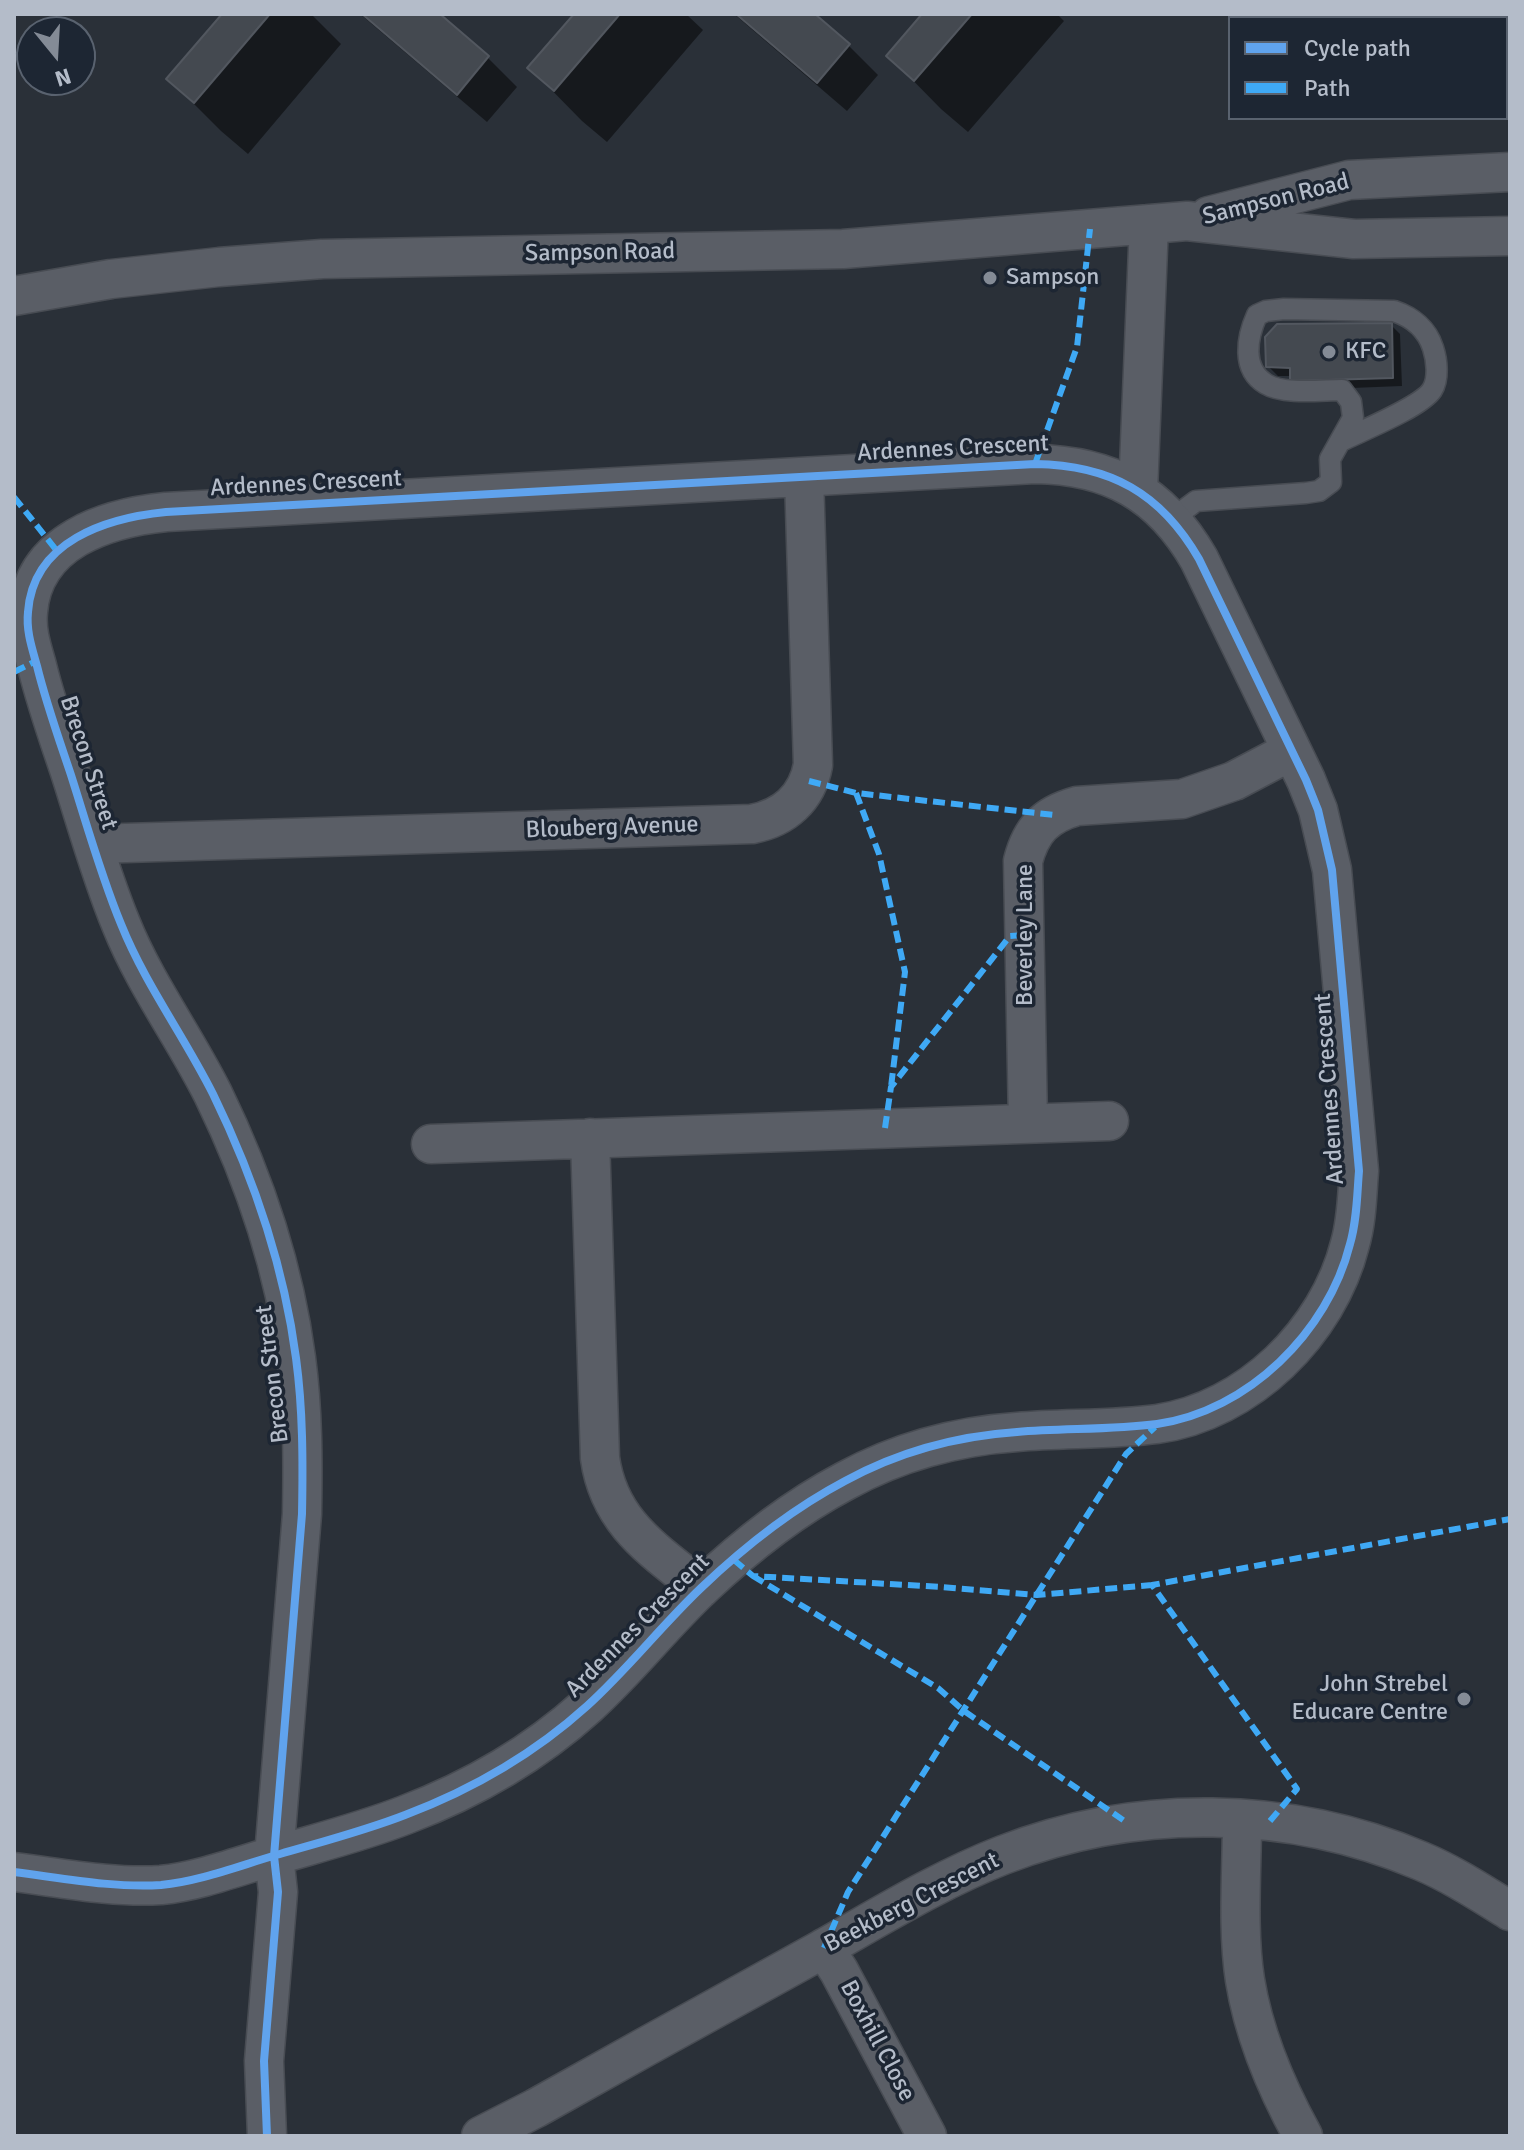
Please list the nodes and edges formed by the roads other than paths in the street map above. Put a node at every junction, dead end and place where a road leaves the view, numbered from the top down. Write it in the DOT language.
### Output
graph roads {
  1 [pos="1510,172"];
  2 [pos="1187,221"];
  3 [pos="1149,224"];
  4 [pos="1510,236"];
  5 [pos="14,296"];
  6 [pos="1341,441"];
  7 [pos="804,477"];
  8 [pos="1138,491"];
  9 [pos="1172,519"];
  10 [pos="82,534"];
  11 [pos="1291,751"];
  12 [pos="93,844"];
  13 [pos="1109,1121"];
  14 [pos="1028,1123"];
  15 [pos="590,1138"];
  16 [pos="431,1144"];
  17 [pos="701,1588"];
  18 [pos="1242,1819"];
  19 [pos="274,1856"];
  20 [pos="14,1872"];
  21 [pos="1510,1911"];
  22 [pos="824,1948"];
  23 [pos="543,2122"];
  24 [pos="267,2136"];
  25 [pos="481,2136"];
  26 [pos="927,2136"];
  27 [pos="1303,2136"];
  1 -- 2 [label="street, Sampson Road"];
  2 -- 3 [label="street, Sampson Road"];
  2 -- 4 [label="street, Sampson Road"];
  3 -- 5 [label="street, Sampson Road"];
  3 -- 8 [label="street"];
  6 -- 6 [label="lane"];
  6 -- 9 [label="lane"];
  7 -- 8 [label="street, Ardennes Crescent"];
  7 -- 10 [label="street, Ardennes Crescent"];
  7 -- 12 [label="street, Blouberg Avenue"];
  8 -- 9 [label="street, Ardennes Crescent"];
  9 -- 11 [label="street, Ardennes Crescent"];
  10 -- 12 [label="street, Brecon Street"];
  11 -- 14 [label="street, Beverley Lane"];
  11 -- 17 [label="street, Ardennes Crescent"];
  12 -- 19 [label="street, Brecon Street"];
  13 -- 14 [label="street"];
  14 -- 15 [label="street"];
  15 -- 16 [label="street"];
  15 -- 17 [label="street"];
  17 -- 19 [label="street, Ardennes Crescent"];
  18 -- 21 [label="street, Beekberg Crescent"];
  18 -- 22 [label="street, Beekberg Crescent"];
  18 -- 27 [label="street"];
  19 -- 20 [label="street, Ardennes Crescent"];
  19 -- 24 [label="street, Brecon Street"];
  22 -- 23 [label="street, Beekberg Crescent"];
  22 -- 26 [label="street, Boxhill Close"];
  23 -- 25 [label="street, Beekberg Crescent"];
}
